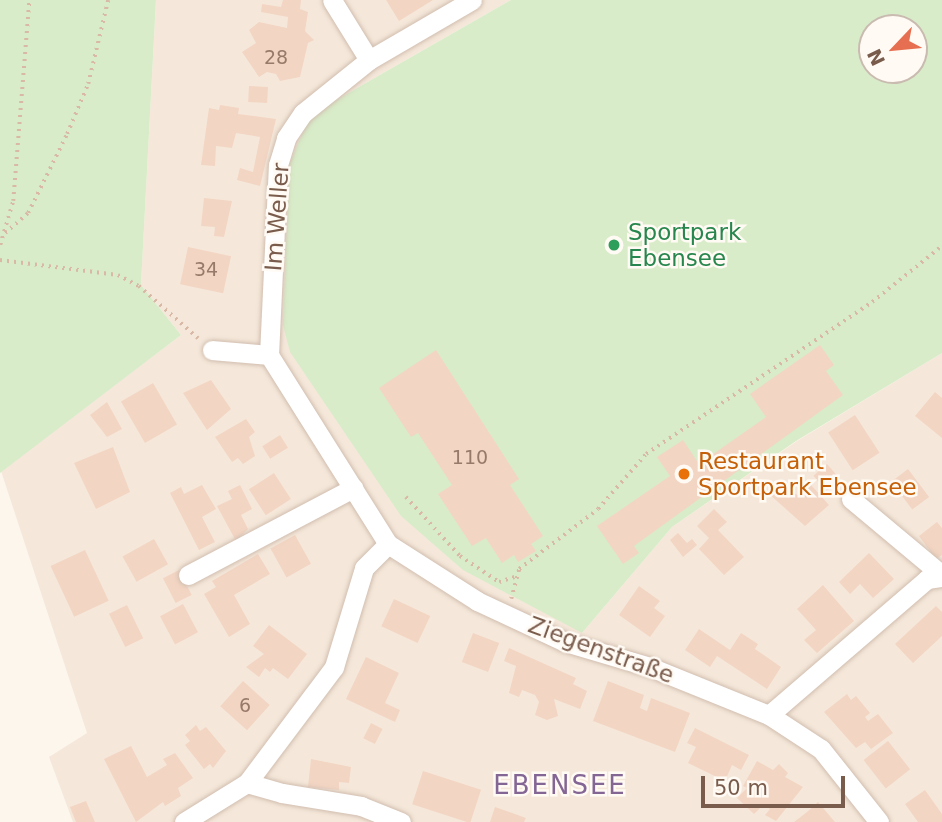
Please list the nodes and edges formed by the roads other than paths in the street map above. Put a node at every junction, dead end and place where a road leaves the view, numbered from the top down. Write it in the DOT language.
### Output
graph roads {
  1 [pos="332,0"];
  2 [pos="472,0"];
  3 [pos="369,60"];
  4 [pos="212,350"];
  5 [pos="269,355"];
  6 [pos="353,488"];
  7 [pos="851,499"];
  8 [pos="388,544"];
  9 [pos="188,575"];
  10 [pos="942,576"];
  11 [pos="769,715"];
  12 [pos="247,783"];
  13 [pos="184,822"];
  14 [pos="401,822"];
  15 [pos="879,822"];
  1 -- 3 [label="street"];
  2 -- 3 [label="street, Im Weller"];
  3 -- 5 [label="street, Im Weller"];
  4 -- 5 [label="street"];
  5 -- 6 [label="street, Ziegenstraße"];
  6 -- 8 [label="street, Ziegenstraße"];
  6 -- 9 [label="street"];
  7 -- 10 [label="street"];
  8 -- 11 [label="street, Ziegenstraße"];
  8 -- 12 [label="street"];
  10 -- 11 [label="street"];
  11 -- 15 [label="street, Ziegenstraße"];
  12 -- 13 [label="street"];
  12 -- 14 [label="street"];
}
